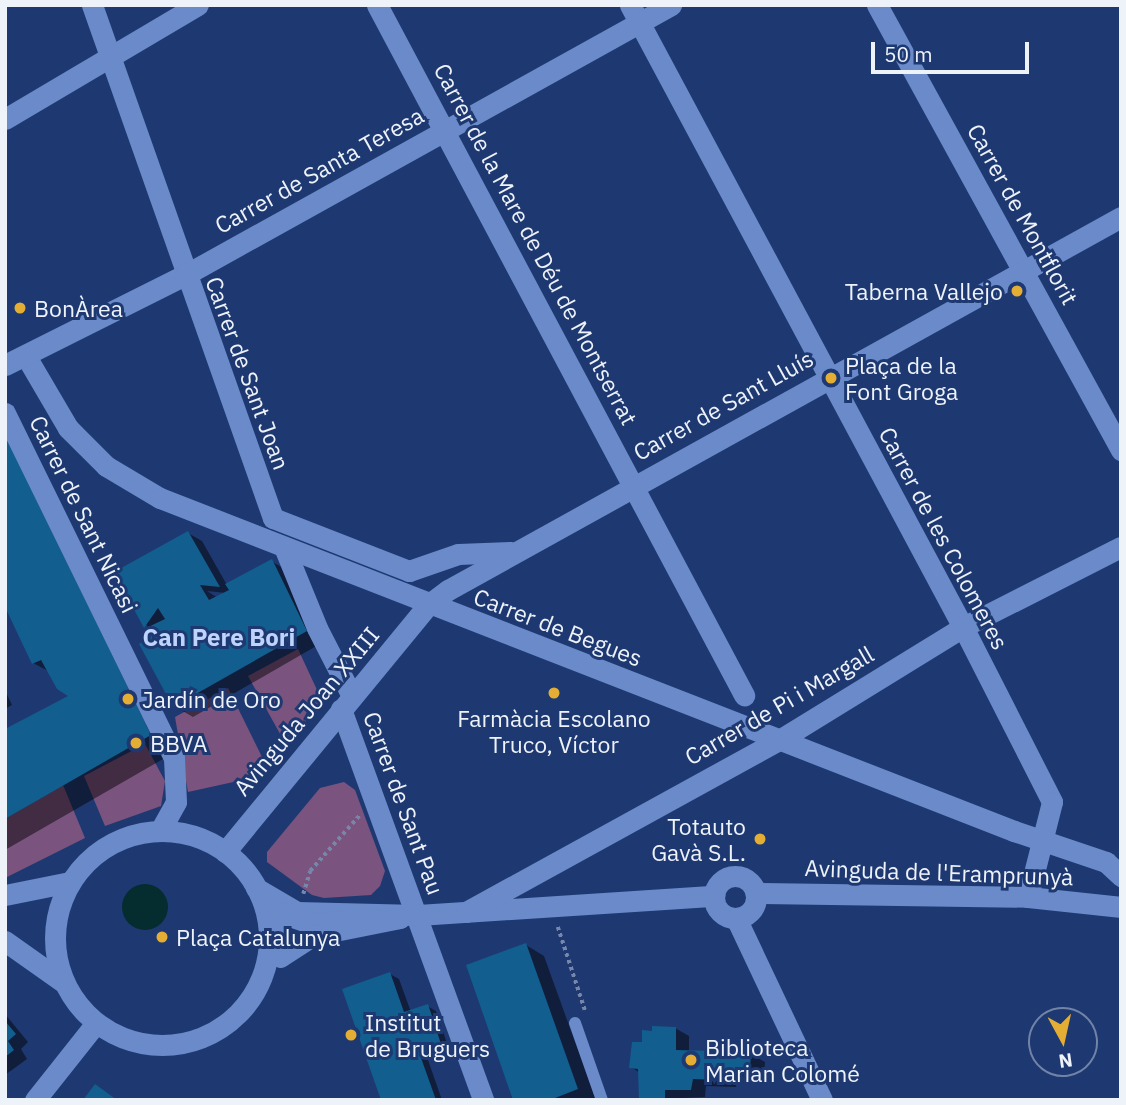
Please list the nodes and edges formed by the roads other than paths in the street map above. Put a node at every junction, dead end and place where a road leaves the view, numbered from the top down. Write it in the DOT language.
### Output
graph roads {
  1 [pos="92,5"];
  2 [pos="198,5"];
  3 [pos="377,5"];
  4 [pos="671,5"];
  5 [pos="877,5"];
  6 [pos="635,14"];
  7 [pos="109,58"];
  8 [pos="5,119"];
  9 [pos="444,130"];
  10 [pos="1121,216"];
  11 [pos="1024,269"];
  12 [pos="185,275"];
  13 [pos="27,358"];
  14 [pos="5,365"];
  15 [pos="827,377"];
  16 [pos="5,413"];
  17 [pos="1121,450"];
  18 [pos="636,485"];
  19 [pos="284,547"];
  20 [pos="1121,547"];
  21 [pos="513,552"];
  22 [pos="428,605"];
  23 [pos="963,627"];
  24 [pos="744,695"];
  25 [pos="347,702"];
  26 [pos="781,739"];
  27 [pos="160,831"];
  28 [pos="1042,840"];
  29 [pos="225,852"];
  30 [pos="1121,876"];
  31 [pos="71,883"];
  32 [pos="257,888"];
  33 [pos="1121,890"];
  34 [pos="756,893"];
  35 [pos="5,895"];
  36 [pos="714,896"];
  37 [pos="1028,897"];
  38 [pos="1121,907"];
  39 [pos="466,912"];
  40 [pos="409,917"];
  41 [pos="736,918"];
  42 [pos="5,941"];
  43 [pos="64,982"];
  44 [pos="256,990"];
  45 [pos="96,1023"];
  46 [pos="575,1023"];
  47 [pos="35,1100"];
  48 [pos="483,1100"];
  49 [pos="602,1100"];
  50 [pos="822,1100"];
  1 -- 7 [label="street, Carrer de Sant Joan"];
  2 -- 7 [label="street"];
  3 -- 9 [label="street, Carrer de la Mare de Déu de Montserrat"];
  4 -- 6 [label="street, Carrer de Santa Teresa"];
  5 -- 11 [label="street, Carrer de Montflorit"];
  6 -- 9 [label="street, Carrer de Santa Teresa"];
  6 -- 15 [label="street, Carrer de les Colomeres"];
  7 -- 8 [label="street"];
  7 -- 12 [label="street, Carrer de Sant Joan"];
  9 -- 12 [label="street, Carrer de Santa Teresa"];
  9 -- 18 [label="street, Carrer de la Mare de Déu de Montserrat"];
  10 -- 11 [label="street, Carrer de Sant Lluís"];
  11 -- 15 [label="street, Carrer de Sant Lluís"];
  11 -- 17 [label="street, Carrer de Montflorit"];
  12 -- 13 [label="street, Carrer de Santa Teresa"];
  12 -- 21 [label="street, Carrer de Sant Joan"];
  13 -- 14 [label="street, Carrer de Santa Teresa"];
  13 -- 19 [label="street, Carrer de Begues"];
  15 -- 18 [label="street, Carrer de Sant Lluís"];
  15 -- 23 [label="street, Carrer de les Colomeres"];
  16 -- 27 [label="street, Carrer de Sant Nicasi"];
  18 -- 21 [label="street, Carrer de Sant Lluís"];
  18 -- 24 [label="street, Carrer de la Mare de Déu de Montserrat"];
  19 -- 22 [label="street, Carrer de Begues"];
  19 -- 25 [label="street, Carrer de Sant Pau"];
  20 -- 23 [label="street, Carrer de Pi i Margall"];
  21 -- 22 [label="street, Carrer de Sant Lluís"];
  22 -- 25 [label="street, Avinguda Joan XXIII"];
  22 -- 26 [label="street, Carrer de Begues"];
  23 -- 26 [label="street, Carrer de Pi i Margall"];
  23 -- 28 [label="street, Carrer de les Colomeres"];
  25 -- 29 [label="street, Avinguda Joan XXIII"];
  25 -- 40 [label="street, Carrer de Sant Pau"];
  26 -- 28 [label="street, Carrer de Begues"];
  26 -- 39 [label="street, Carrer de Pi i Margall"];
  27 -- 29 [label="street"];
  27 -- 31 [label="street"];
  28 -- 30 [label="street, Carrer de Begues"];
  28 -- 37 [label="street, Carrer de les Colomeres"];
  29 -- 32 [label="street"];
  31 -- 35 [label="street"];
  31 -- 43 [label="street"];
  32 -- 40 [label="street"];
  32 -- 44 [label="street"];
  33 -- 37 [label="street"];
  34 -- 36 [label="street"];
  34 -- 37 [label="street, Avinguda de l'Eramprunyà"];
  34 -- 41 [label="street"];
  36 -- 39 [label="street"];
  36 -- 41 [label="street"];
  37 -- 38 [label="street, Avinguda de l'Eramprunyà"];
  39 -- 40 [label="street"];
  40 -- 40 [label="street"];
  40 -- 44 [label="street"];
  40 -- 48 [label="street, Carrer de Sant Pau"];
  41 -- 50 [label="street"];
  42 -- 43 [label="street"];
  43 -- 45 [label="street"];
  44 -- 45 [label="street"];
  45 -- 47 [label="street"];
  46 -- 49 [label="lane"];
}
